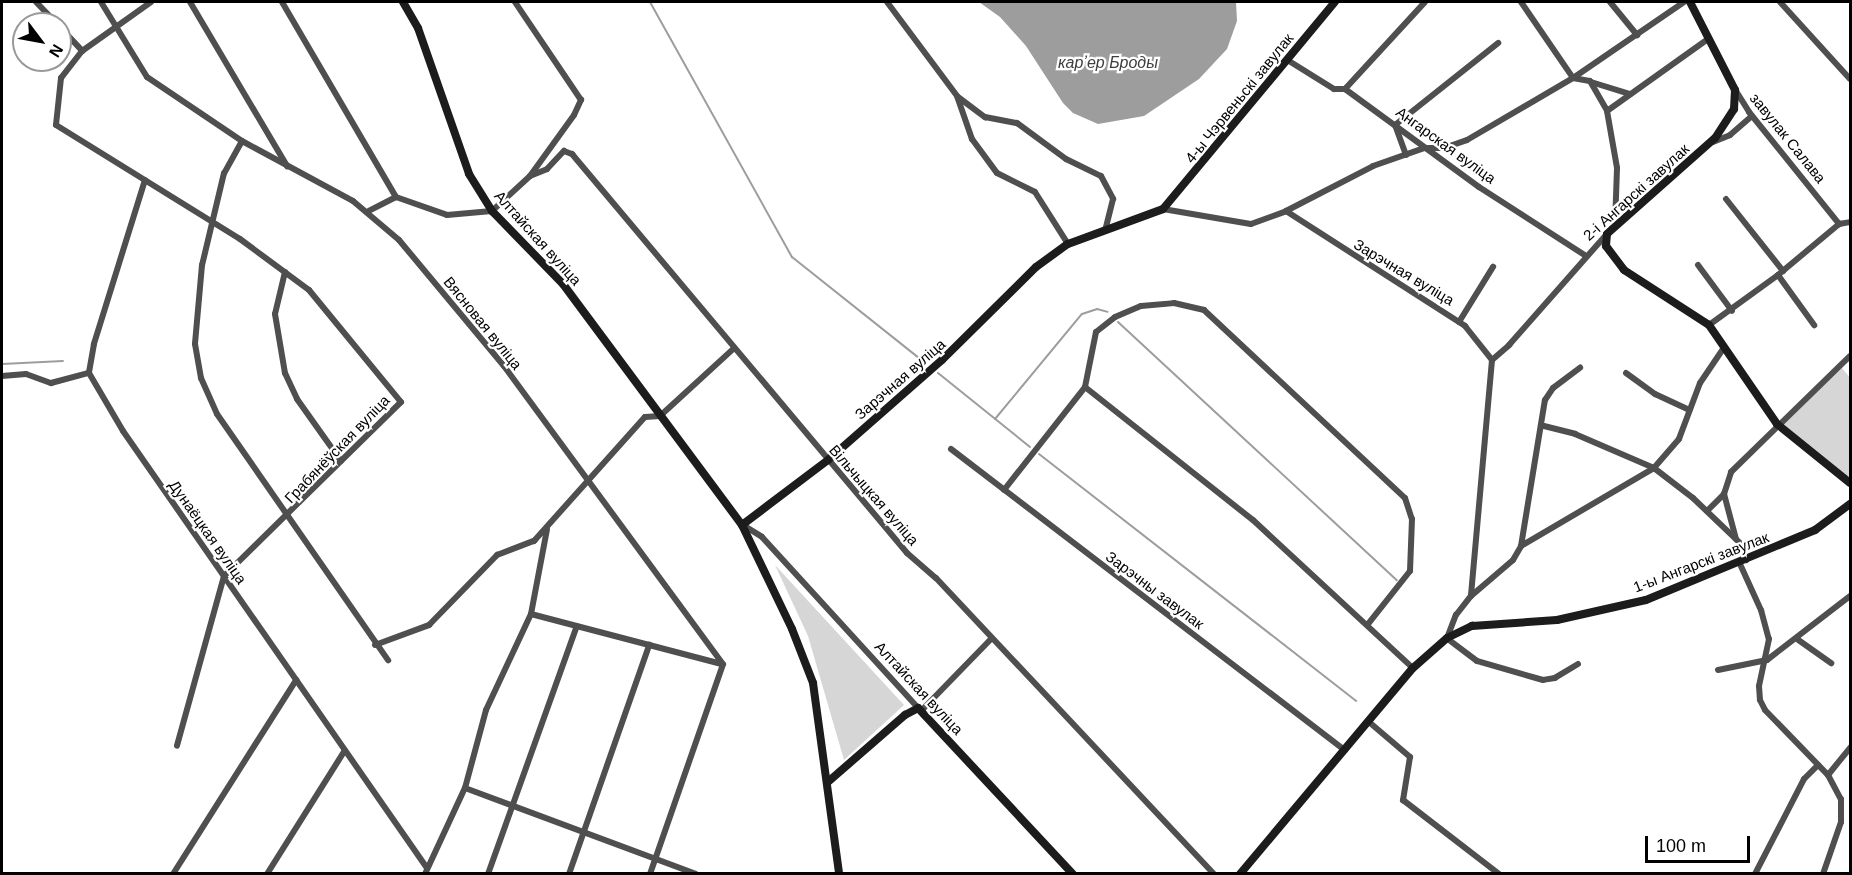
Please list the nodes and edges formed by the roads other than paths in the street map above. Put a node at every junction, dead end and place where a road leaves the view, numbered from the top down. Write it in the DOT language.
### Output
graph roads {
  1 [pos="101,2"];
  2 [pos="152,2"];
  3 [pos="190,2"];
  4 [pos="282,2"];
  5 [pos="404,2"];
  6 [pos="515,2"];
  7 [pos="887,2"];
  8 [pos="1335,2"];
  9 [pos="1425,2"];
  10 [pos="1521,2"];
  11 [pos="1610,2"];
  12 [pos="1684,2"];
  13 [pos="1690,2"];
  14 [pos="1780,2"];
  15 [pos="115,28"];
  16 [pos="1637,35"];
  17 [pos="1708,39"];
  18 [pos="72,41"];
  19 [pos="1498,43"];
  20 [pos="82,51"];
  21 [pos="1289,61"];
  22 [pos="1573,78"];
  23 [pos="1851,80"];
  24 [pos="1590,81"];
  25 [pos="1345,89"];
  26 [pos="1735,90"];
  27 [pos="1630,94"];
  28 [pos="957,96"];
  29 [pos="1606,111"];
  30 [pos="1752,116"];
  31 [pos="1395,125"];
  32 [pos="242,141"];
  33 [pos="1711,142"];
  34 [pos="1424,148"];
  35 [pos="1406,155"];
  36 [pos="288,166"];
  37 [pos="530,176"];
  38 [pos="145,180"];
  39 [pos="396,197"];
  40 [pos="1726,199"];
  41 [pos="1163,209"];
  42 [pos="369,211"];
  43 [pos="492,211"];
  44 [pos="1286,211"];
  45 [pos="212,222"];
  46 [pos="1851,222"];
  47 [pos="1839,224"];
  48 [pos="1615,226"];
  49 [pos="1105,230"];
  50 [pos="1607,234"];
  51 [pos="1068,244"];
  52 [pos="1586,256"];
  53 [pos="1698,265"];
  54 [pos="1493,267"];
  55 [pos="285,272"];
  56 [pos="1781,273"];
  57 [pos="1732,311"];
  58 [pos="1459,322"];
  59 [pos="1709,325"];
  60 [pos="1814,325"];
  61 [pos="733,349"];
  62 [pos="1722,349"];
  63 [pos="1851,356"];
  64 [pos="1492,360"];
  65 [pos="1580,369"];
  66 [pos="89,373"];
  67 [pos="1626,373"];
  68 [pos="2,376"];
  69 [pos="1085,387"];
  70 [pos="1690,410"];
  71 [pos="660,416"];
  72 [pos="1777,424"];
  73 [pos="1544,426"];
  74 [pos="951,449"];
  75 [pos="828,460"];
  76 [pos="341,461"];
  77 [pos="1654,468"];
  78 [pos="588,481"];
  79 [pos="1851,483"];
  80 [pos="1004,490"];
  81 [pos="1724,494"];
  82 [pos="1851,504"];
  83 [pos="1707,511"];
  84 [pos="287,518"];
  85 [pos="742,525"];
  86 [pos="547,529"];
  87 [pos="1737,540"];
  88 [pos="1521,546"];
  89 [pos="1743,562"];
  90 [pos="224,576"];
  91 [pos="1471,596"];
  92 [pos="1851,596"];
  93 [pos="531,614"];
  94 [pos="1368,624"];
  95 [pos="577,626"];
  96 [pos="1447,638"];
  97 [pos="1797,639"];
  98 [pos="990,640"];
  99 [pos="375,645"];
  100 [pos="649,645"];
  101 [pos="388,660"];
  102 [pos="1767,660"];
  103 [pos="1831,663"];
  104 [pos="723,664"];
  105 [pos="1578,664"];
  106 [pos="1413,668"];
  107 [pos="1718,670"];
  108 [pos="296,680"];
  109 [pos="920,709"];
  110 [pos="1369,722"];
  111 [pos="177,746"];
  112 [pos="1851,748"];
  113 [pos="345,750"];
  114 [pos="1345,750"];
  115 [pos="1818,765"];
  116 [pos="1828,775"];
  117 [pos="829,781"];
  118 [pos="465,788"];
  119 [pos="514,804"];
  120 [pos="585,831"];
  121 [pos="655,857"];
  122 [pos="426,871"];
  123 [pos="173,873"];
  124 [pos="267,873"];
  125 [pos="488,873"];
  126 [pos="569,873"];
  127 [pos="650,873"];
  128 [pos="696,873"];
  129 [pos="839,873"];
  130 [pos="1073,873"];
  131 [pos="1214,873"];
  132 [pos="1240,873"];
  133 [pos="1499,873"];
  134 [pos="1755,873"];
  135 [pos="1823,873"];
  1 -- 15 [label="street, Вясновая вуліца"];
  2 -- 15 [label="street"];
  3 -- 36 [label="street"];
  4 -- 39 [label="street"];
  5 -- 43 [label="street, Алтайская вуліца"];
  6 -- 37 [label="street"];
  7 -- 28 [label="street"];
  8 -- 21 [label="street, 4-ы Чэрвеньскі завулак"];
  9 -- 25 [label="street"];
  10 -- 22 [label="street"];
  11 -- 16 [label="street"];
  12 -- 16 [label="street"];
  13 -- 17 [label="street, завулак Салава"];
  14 -- 23 [label="street"];
  15 -- 20 [label="street"];
  15 -- 32 [label="street, Вясновая вуліца"];
  16 -- 22 [label="street"];
  17 -- 26 [label="street, завулак Салава"];
  17 -- 27 [label="street"];
  18 -- 20 [label="street"];
  19 -- 31 [label="street"];
  20 -- 38 [label="street, Грабянёўская вуліца"];
  21 -- 25 [label="street, Ангарская вуліца"];
  21 -- 41 [label="street, 4-ы Чэрвеньскі завулак"];
  22 -- 24 [label="street"];
  22 -- 34 [label="street"];
  24 -- 27 [label="street"];
  24 -- 29 [label="street"];
  25 -- 31 [label="street, Ангарская вуліца"];
  26 -- 30 [label="street, завулак Салава"];
  26 -- 33 [label="street, 2-і Ангарскі завулак"];
  27 -- 29 [label="street"];
  28 -- 49 [label="street"];
  28 -- 51 [label="street"];
  29 -- 48 [label="street"];
  30 -- 33 [label="street"];
  30 -- 47 [label="street, завулак Салава"];
  31 -- 34 [label="street, Ангарская вуліца"];
  31 -- 35 [label="street"];
  32 -- 36 [label="street, Вясновая вуліца"];
  32 -- 45 [label="street"];
  33 -- 48 [label="street, 2-і Ангарскі завулак"];
  34 -- 35 [label="street"];
  34 -- 52 [label="street, Ангарская вуліца"];
  35 -- 44 [label="street"];
  36 -- 42 [label="street, Вясновая вуліца"];
  37 -- 43 [label="street"];
  37 -- 61 [label="street, Вільчыцкая вуліца"];
  38 -- 45 [label="street, Грабянёўская вуліца"];
  38 -- 66 [label="street"];
  39 -- 42 [label="street"];
  39 -- 43 [label="street"];
  40 -- 56 [label="street"];
  41 -- 44 [label="street, Зарэчная вуліца"];
  41 -- 49 [label="street, Зарэчная вуліца"];
  42 -- 78 [label="street, Вясновая вуліца"];
  43 -- 71 [label="street, Алтайская вуліца"];
  44 -- 58 [label="street, Зарэчная вуліца"];
  45 -- 55 [label="street, Грабянёўская вуліца"];
  45 -- 84 [label="street"];
  46 -- 47 [label="street"];
  47 -- 56 [label="street"];
  48 -- 50 [label="street, 2-і Ангарскі завулак"];
  49 -- 51 [label="street, Зарэчная вуліца"];
  50 -- 52 [label="street, 2-і Ангарскі завулак"];
  50 -- 59 [label="street"];
  51 -- 75 [label="street, Зарэчная вуліца"];
  52 -- 64 [label="street, 2-і Ангарскі завулак"];
  53 -- 57 [label="street"];
  54 -- 58 [label="street"];
  55 -- 76 [label="street"];
  55 -- 76 [label="street, Грабянёўская вуліца"];
  56 -- 57 [label="street"];
  56 -- 60 [label="street"];
  57 -- 59 [label="street"];
  58 -- 64 [label="street, Зарэчная вуліца"];
  59 -- 62 [label="street"];
  61 -- 71 [label="street"];
  61 -- 75 [label="street, Вільчыцкая вуліца"];
  62 -- 70 [label="street, 1-ы Ангарскі завулак"];
  62 -- 72 [label="street"];
  63 -- 72 [label="street"];
  64 -- 91 [label="street"];
  65 -- 73 [label="street"];
  66 -- 68 [label="street"];
  66 -- 90 [label="street, Дунаёцкая вуліца"];
  67 -- 70 [label="street"];
  69 -- 80 [label="street"];
  69 -- 94 [label="street"];
  69 -- 94 [label="street"];
  70 -- 77 [label="street, 1-ы Ангарскі завулак"];
  71 -- 78 [label="street"];
  71 -- 85 [label="street, Алтайская вуліца"];
  72 -- 79 [label="street"];
  72 -- 81 [label="street"];
  73 -- 77 [label="street"];
  73 -- 88 [label="street"];
  74 -- 80 [label="street, Зарэчны завулак"];
  75 -- 85 [label="street, Зарэчная вуліца"];
  75 -- 98 [label="street, Вільчыцкая вуліца"];
  76 -- 84 [label="street, Грабянёўская вуліца"];
  77 -- 83 [label="street"];
  77 -- 88 [label="street, 1-ы Ангарскі завулак"];
  78 -- 86 [label="street"];
  78 -- 104 [label="street, Вясновая вуліца"];
  80 -- 114 [label="street, Зарэчны завулак"];
  81 -- 83 [label="street"];
  81 -- 87 [label="street"];
  82 -- 89 [label="street, 1-ы Ангарскі завулак"];
  83 -- 87 [label="street"];
  84 -- 90 [label="street, Грабянёўская вуліца"];
  84 -- 99 [label="street"];
  85 -- 109 [label="street, Алтайская вуліца"];
  85 -- 117 [label="street, Алтайская вуліца"];
  86 -- 93 [label="street"];
  86 -- 99 [label="street"];
  87 -- 89 [label="street"];
  88 -- 91 [label="street, 1-ы Ангарскі завулак"];
  89 -- 96 [label="street, 1-ы Ангарскі завулак"];
  89 -- 102 [label="street"];
  90 -- 108 [label="street, Дунаёцкая вуліца"];
  90 -- 111 [label="street"];
  91 -- 96 [label="street, 1-ы Ангарскі завулак"];
  92 -- 97 [label="street"];
  93 -- 95 [label="street"];
  93 -- 118 [label="street"];
  94 -- 106 [label="street"];
  95 -- 100 [label="street"];
  95 -- 119 [label="street"];
  96 -- 105 [label="street"];
  96 -- 106 [label="street, 1-ы Ангарскі завулак"];
  97 -- 102 [label="street"];
  97 -- 103 [label="street"];
  98 -- 109 [label="street"];
  98 -- 131 [label="street, Вільчыцкая вуліца"];
  99 -- 101 [label="street"];
  100 -- 104 [label="street"];
  100 -- 120 [label="street"];
  102 -- 107 [label="street"];
  102 -- 115 [label="street"];
  104 -- 121 [label="street"];
  106 -- 110 [label="street, 1-ы Ангарскі завулак"];
  108 -- 113 [label="street, Дунаёцкая вуліца"];
  108 -- 123 [label="street"];
  109 -- 117 [label="street"];
  109 -- 130 [label="street, Алтайская вуліца"];
  110 -- 114 [label="street, 1-ы Ангарскі завулак"];
  110 -- 133 [label="street"];
  112 -- 116 [label="street"];
  113 -- 122 [label="street, Дунаёцкая вуліца"];
  113 -- 124 [label="street"];
  114 -- 132 [label="street, 1-ы Ангарскі завулак"];
  115 -- 116 [label="street"];
  115 -- 134 [label="street"];
  116 -- 135 [label="street"];
  117 -- 129 [label="street, Алтайская вуліца"];
  118 -- 119 [label="street"];
  118 -- 122 [label="street"];
  119 -- 120 [label="street"];
  119 -- 125 [label="street"];
  120 -- 121 [label="street"];
  120 -- 126 [label="street"];
  121 -- 127 [label="street"];
  121 -- 128 [label="street"];
}
